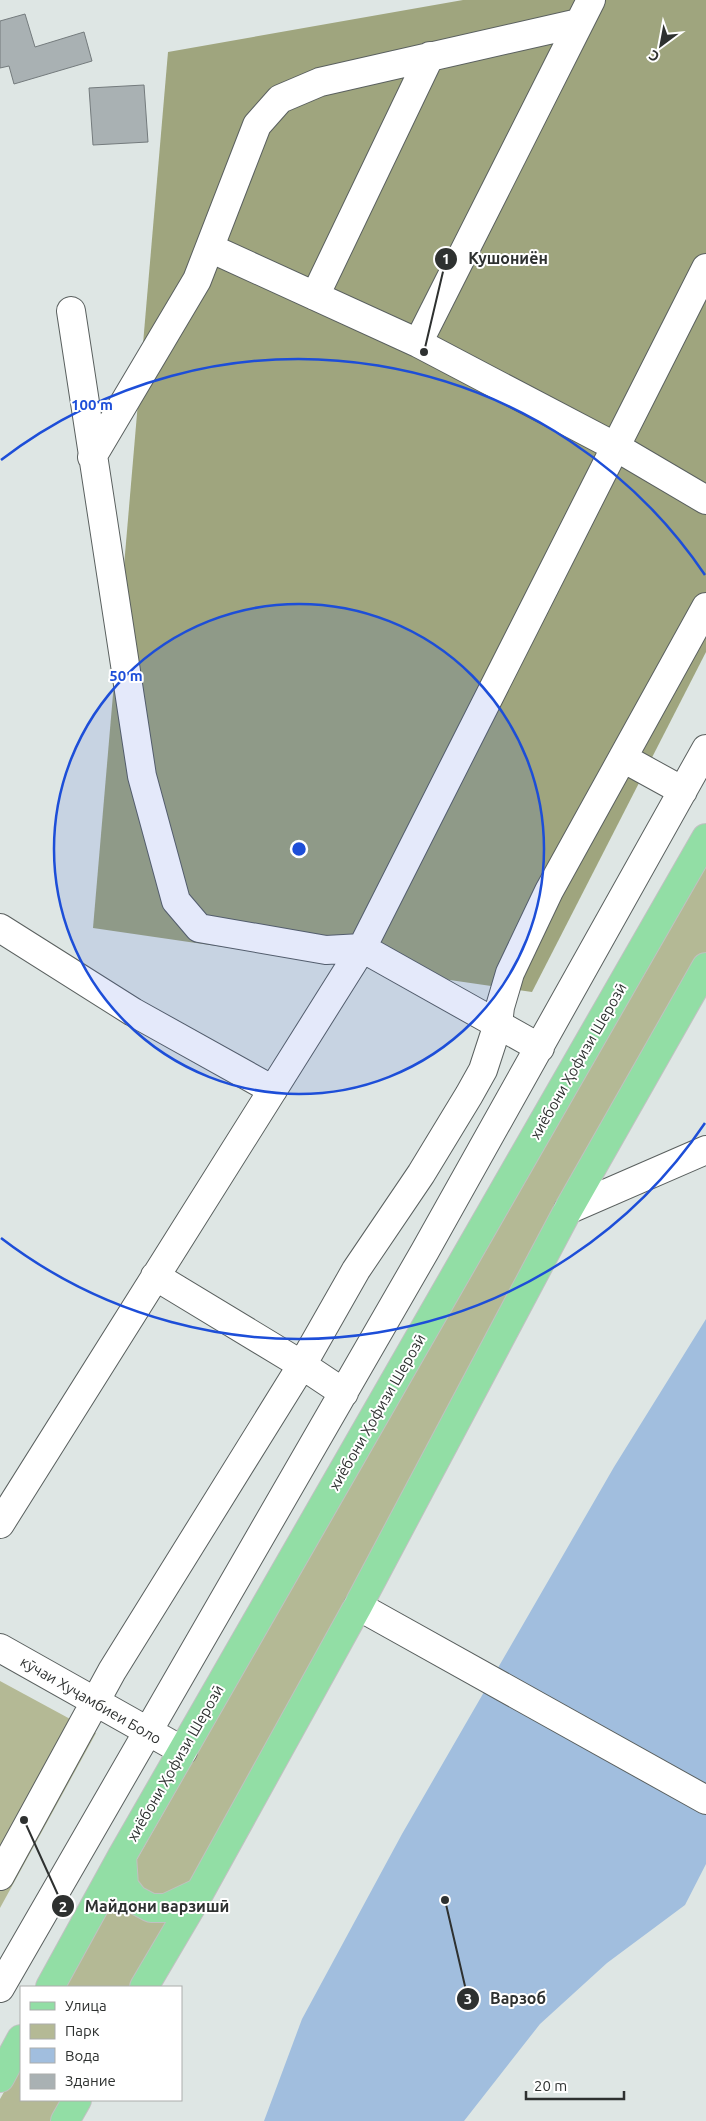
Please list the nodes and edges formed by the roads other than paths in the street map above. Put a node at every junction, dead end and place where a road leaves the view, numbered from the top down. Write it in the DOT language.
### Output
graph roads {
  1 [pos="585,11"];
  2 [pos="430,56"];
  3 [pos="210,248"];
  4 [pos="706,268"];
  5 [pos="315,296"];
  6 [pos="71,311"];
  7 [pos="418,343"];
  8 [pos="616,446"];
  9 [pos="92,457"];
  10 [pos="706,500"];
  11 [pos="706,607"];
  12 [pos="706,749"];
  13 [pos="623,758"];
  14 [pos="683,791"];
  15 [pos="706,838"];
  16 [pos="0,928"];
  17 [pos="362,948"];
  18 [pos="706,967"];
  19 [pos="498,1024"];
  20 [pos="540,1048"];
  21 [pos="273,1090"];
  22 [pos="706,1150"];
  23 [pos="568,1210"];
  24 [pos="155,1276"];
  25 [pos="302,1365"];
  26 [pos="344,1393"];
  27 [pos="0,1524"];
  28 [pos="358,1606"];
  29 [pos="0,1648"];
  30 [pos="94,1703"];
  31 [pos="148,1733"];
  32 [pos="183,1751"];
  33 [pos="706,1800"];
  34 [pos="122,1856"];
  35 [pos="0,1876"];
  36 [pos="200,1892"];
  37 [pos="51,1986"];
  38 [pos="145,1986"];
  39 [pos="0,1988"];
  40 [pos="20,2041"];
  41 [pos="0,2078"];
  42 [pos="76,2101"];
  43 [pos="64,2121"];
  1 -- 2 [label="street"];
  1 -- 7 [label="street"];
  2 -- 3 [label="street"];
  2 -- 5 [label="street"];
  3 -- 5 [label="street"];
  3 -- 9 [label="street"];
  4 -- 8 [label="street"];
  5 -- 7 [label="street"];
  6 -- 9 [label="street"];
  7 -- 8 [label="street"];
  8 -- 10 [label="street"];
  8 -- 17 [label="street"];
  9 -- 17 [label="street"];
  11 -- 13 [label="street"];
  12 -- 14 [label="street"];
  13 -- 14 [label="street"];
  13 -- 19 [label="street"];
  14 -- 20 [label="street"];
  15 -- 32 [label="main road, хиёбони Ҳофизи Шерозӣ"];
  16 -- 21 [label="street"];
  17 -- 19 [label="street"];
  17 -- 21 [label="street"];
  18 -- 23 [label="main road"];
  19 -- 20 [label="street"];
  19 -- 25 [label="street"];
  20 -- 26 [label="street"];
  21 -- 24 [label="street"];
  22 -- 23 [label="street"];
  23 -- 28 [label="main road"];
  24 -- 25 [label="street"];
  24 -- 27 [label="street"];
  25 -- 26 [label="street"];
  25 -- 30 [label="street"];
  26 -- 31 [label="street"];
  28 -- 33 [label="street"];
  28 -- 36 [label="main road"];
  29 -- 30 [label="street, кӯчаи Хуҷамбиеи Боло"];
  30 -- 31 [label="street, кӯчаи Хуҷамбиеи Боло"];
  30 -- 35 [label="street"];
  31 -- 32 [label="street, кӯчаи Хуҷамбиеи Боло"];
  31 -- 39 [label="street"];
  32 -- 34 [label="main road, хиёбони Ҳофизи Шерозӣ"];
  34 -- 36 [label="main road"];
  34 -- 37 [label="main road, хиёбони Ҳофизи Шерозӣ"];
  36 -- 38 [label="main road"];
  40 -- 41 [label="main road"];
  42 -- 43 [label="main road"];
}
